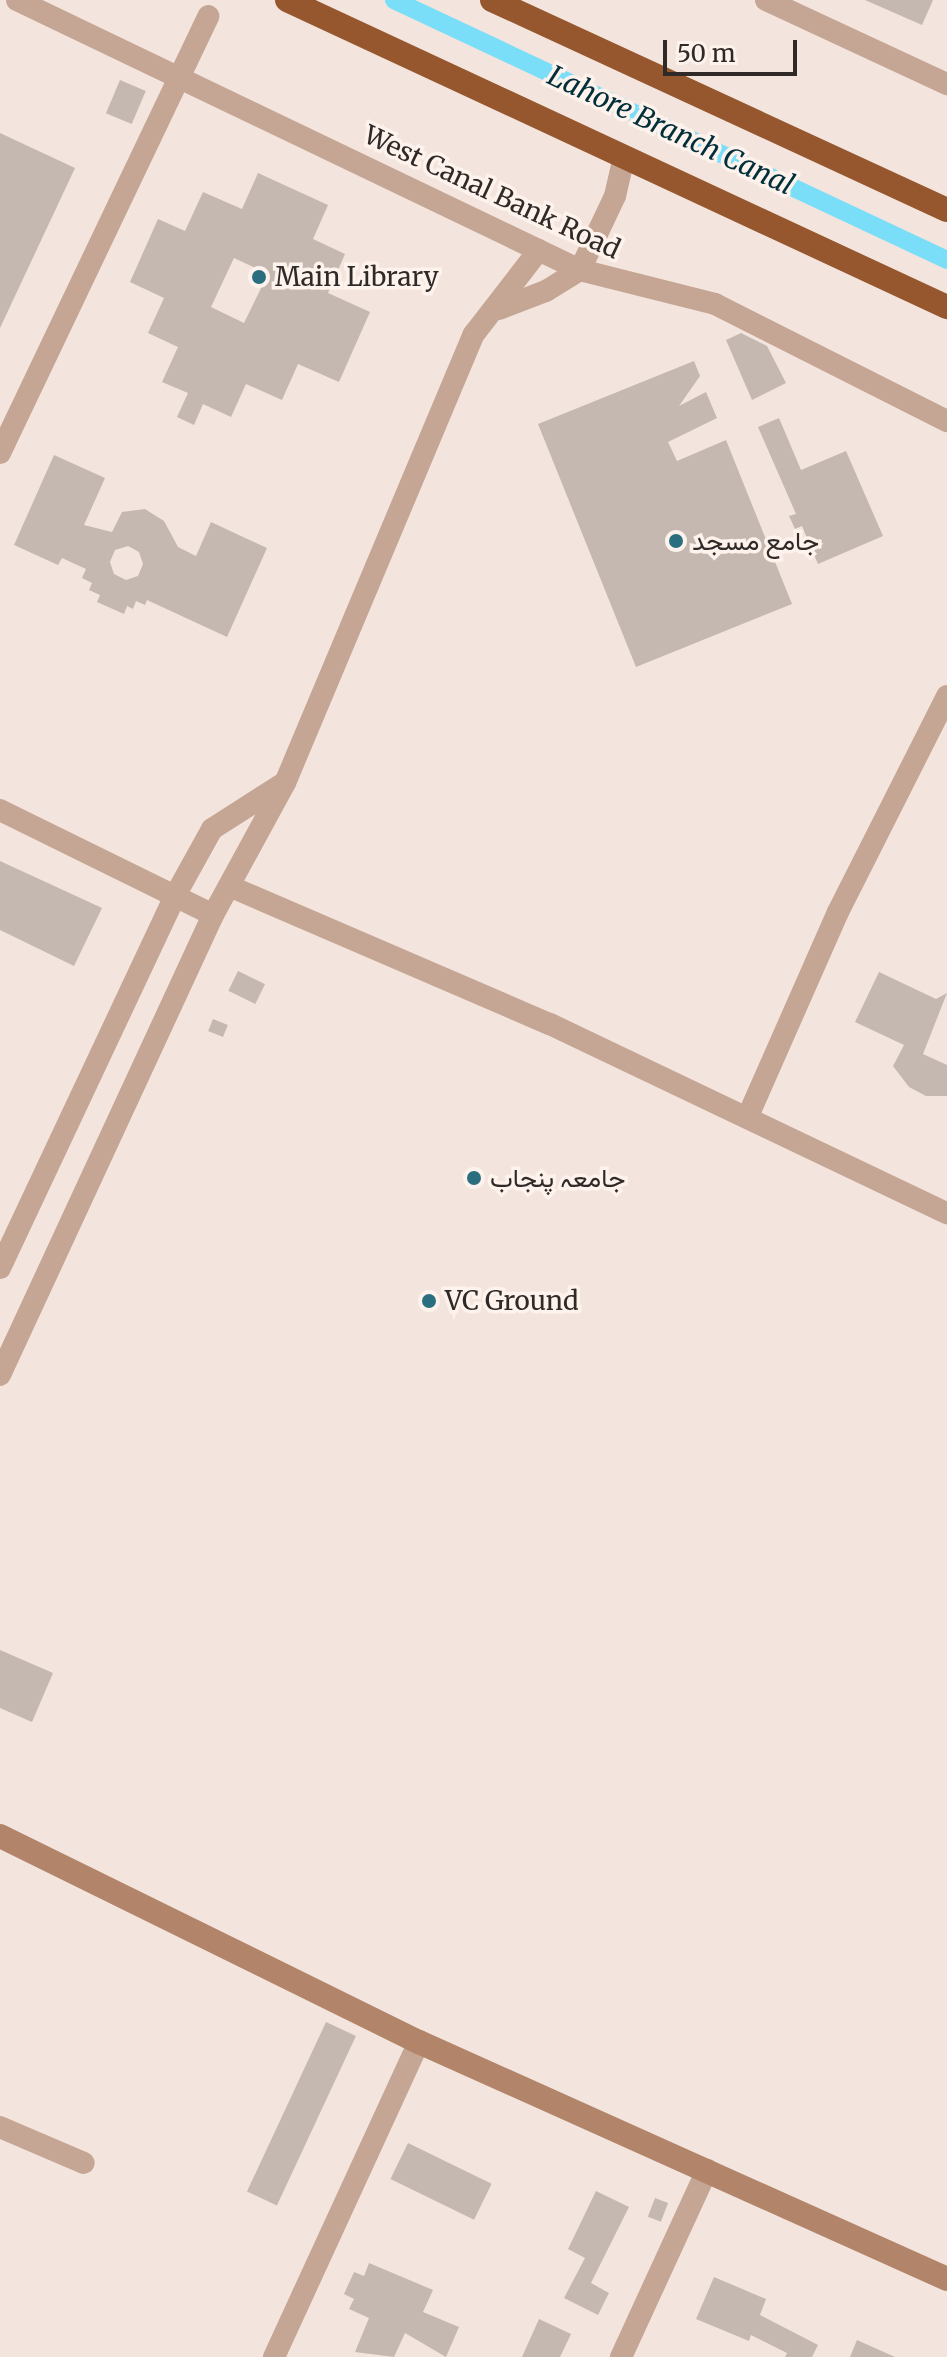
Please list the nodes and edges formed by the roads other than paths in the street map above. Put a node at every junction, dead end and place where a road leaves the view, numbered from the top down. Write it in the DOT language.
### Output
graph roads {
  1 [pos="17,0"];
  2 [pos="287,0"];
  3 [pos="492,0"];
  4 [pos="766,0"];
  5 [pos="208,16"];
  6 [pos="947,84"];
  7 [pos="624,157"];
  8 [pos="947,210"];
  9 [pos="539,250"];
  10 [pos="580,270"];
  11 [pos="947,307"];
  12 [pos="499,309"];
  13 [pos="947,421"];
  14 [pos="0,453"];
  15 [pos="947,696"];
  16 [pos="285,783"];
  17 [pos="0,810"];
  18 [pos="229,886"];
  19 [pos="176,894"];
  20 [pos="213,915"];
  21 [pos="748,1116"];
  22 [pos="947,1213"];
  23 [pos="0,1268"];
  24 [pos="0,1375"];
  25 [pos="0,1836"];
  26 [pos="419,2042"];
  27 [pos="0,2127"];
  28 [pos="84,2163"];
  29 [pos="707,2170"];
  30 [pos="947,2279"];
  31 [pos="274,2357"];
  32 [pos="621,2357"];
  1 -- 9 [label="street, West Canal Bank Road"];
  2 -- 7 [label="highway"];
  3 -- 8 [label="highway"];
  4 -- 6 [label="street"];
  5 -- 14 [label="street"];
  7 -- 10 [label="street"];
  7 -- 11 [label="highway"];
  9 -- 10 [label="street, West Canal Bank Road"];
  9 -- 12 [label="street"];
  10 -- 12 [label="street"];
  10 -- 13 [label="street, West Canal Bank Road"];
  12 -- 16 [label="street"];
  15 -- 21 [label="street"];
  16 -- 18 [label="street"];
  16 -- 19 [label="street"];
  17 -- 19 [label="street"];
  18 -- 20 [label="street"];
  18 -- 21 [label="street"];
  19 -- 20 [label="street"];
  19 -- 23 [label="street"];
  20 -- 24 [label="street"];
  21 -- 22 [label="street"];
  25 -- 26 [label="street"];
  26 -- 29 [label="street"];
  26 -- 31 [label="street"];
  27 -- 28 [label="street"];
  29 -- 30 [label="street"];
  29 -- 32 [label="street"];
}
